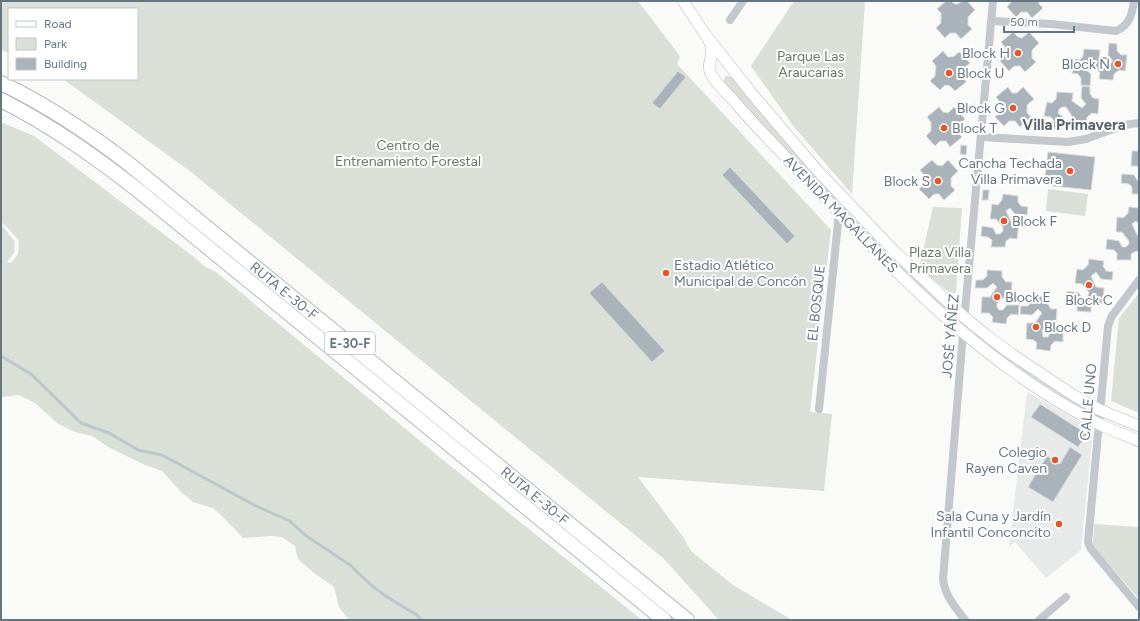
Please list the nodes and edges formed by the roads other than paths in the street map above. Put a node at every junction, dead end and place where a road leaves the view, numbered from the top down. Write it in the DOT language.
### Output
graph roads {
  1 [pos="683,1"];
  2 [pos="743,1"];
  3 [pos="994,1"];
  4 [pos="1134,1"];
  5 [pos="730,20"];
  6 [pos="992,21"];
  7 [pos="705,34"];
  8 [pos="738,75"];
  9 [pos="716,81"];
  10 [pos="1,84"];
  11 [pos="1,100"];
  12 [pos="1139,122"];
  13 [pos="981,137"];
  14 [pos="848,204"];
  15 [pos="839,213"];
  16 [pos="1139,280"];
  17 [pos="964,317"];
  18 [pos="963,333"];
  19 [pos="818,409"];
  20 [pos="1100,410"];
  21 [pos="1099,424"];
  22 [pos="1139,426"];
  23 [pos="1139,441"];
  24 [pos="1066,597"];
  25 [pos="1139,606"];
  26 [pos="664,620"];
  27 [pos="687,620"];
  28 [pos="965,620"];
  29 [pos="1040,620"];
  1 -- 7 [label="main road, AVENIDA MAGALLANES"];
  2 -- 5 [label="street"];
  3 -- 6 [label="street, JOSÉ YÁÑEZ"];
  4 -- 6 [label="street"];
  6 -- 13 [label="street, JOSÉ YÁÑEZ"];
  7 -- 8 [label="main road, AVENIDA MAGALLANES"];
  7 -- 9 [label="main road, AVENIDA MAGALLANES"];
  8 -- 9 [label="main road"];
  8 -- 14 [label="main road, AVENIDA MAGALLANES"];
  9 -- 15 [label="main road, AVENIDA MAGALLANES"];
  10 -- 27 [label="highway, RUTA E-30-F / E-30-F"];
  11 -- 26 [label="highway, RUTA E-30-F / E-30-F"];
  12 -- 13 [label="street"];
  13 -- 17 [label="street, JOSÉ YÁÑEZ"];
  14 -- 15 [label="street"];
  14 -- 17 [label="main road, AVENIDA MAGALLANES"];
  15 -- 18 [label="main road, AVENIDA MAGALLANES"];
  15 -- 19 [label="street, EL BOSQUE"];
  16 -- 20 [label="street, CALLE UNO"];
  17 -- 18 [label="street, JOSÉ YÁÑEZ"];
  17 -- 20 [label="main road, AVENIDA MAGALLANES"];
  18 -- 21 [label="main road, AVENIDA MAGALLANES"];
  18 -- 28 [label="street, JOSÉ YÁÑEZ"];
  20 -- 21 [label="street, CALLE UNO"];
  20 -- 22 [label="main road, AVENIDA MAGALLANES"];
  21 -- 23 [label="main road, AVENIDA MAGALLANES"];
  21 -- 25 [label="street, CALLE UNO"];
  24 -- 29 [label="street"];
}
